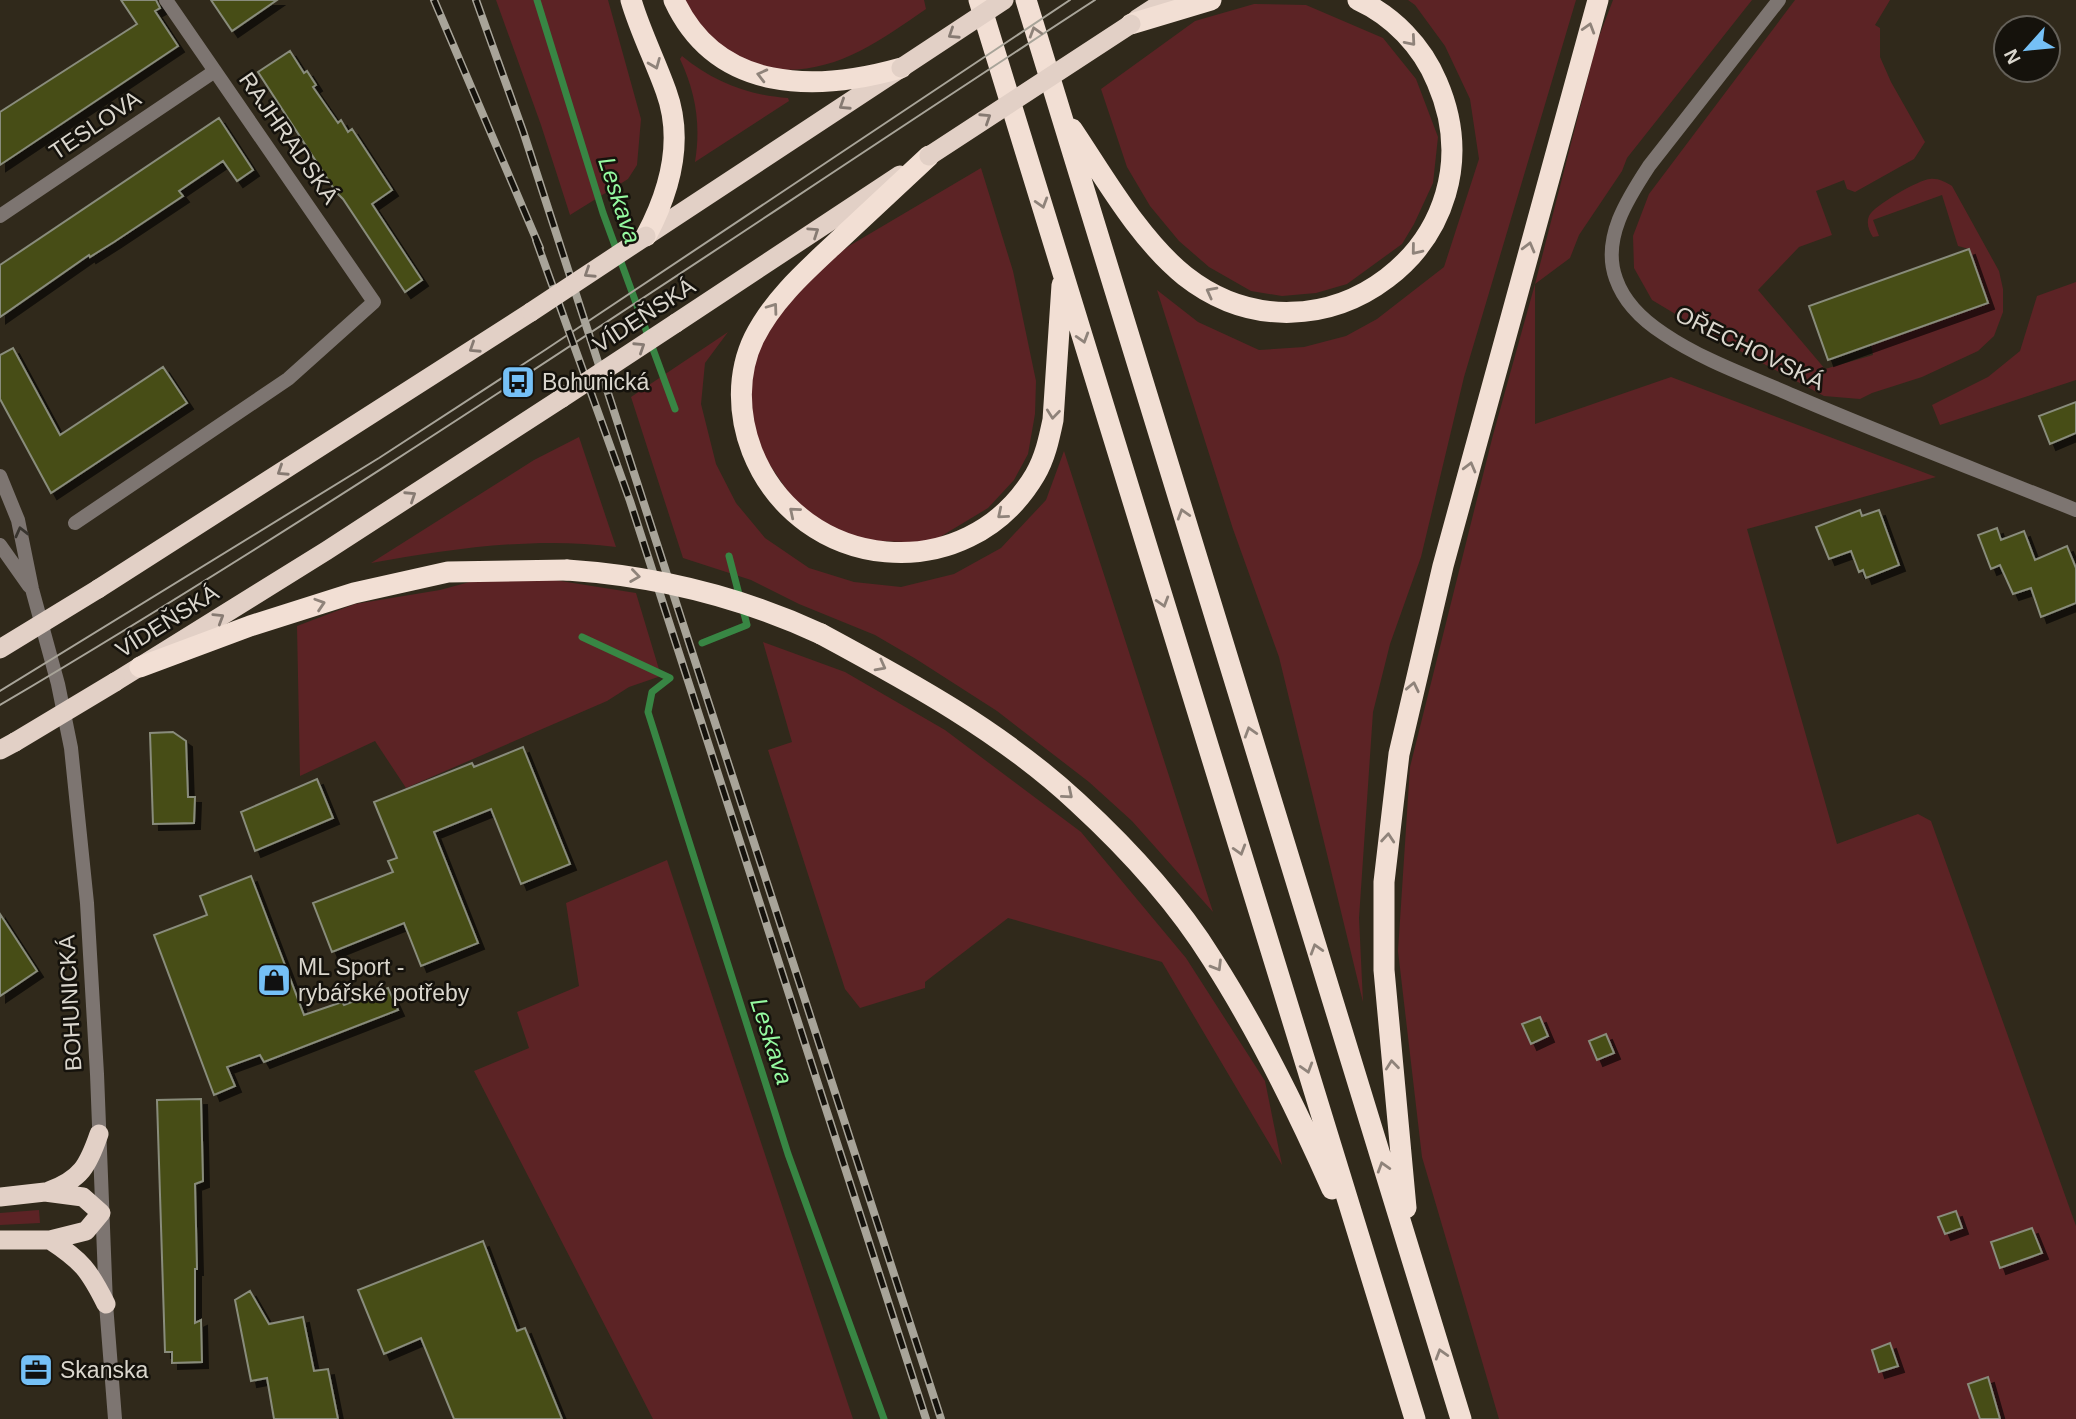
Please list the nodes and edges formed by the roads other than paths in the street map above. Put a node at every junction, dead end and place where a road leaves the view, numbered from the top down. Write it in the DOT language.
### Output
graph roads {
  1 [pos="166,0"];
  2 [pos="631,0"];
  3 [pos="674,0"];
  4 [pos="979,0"];
  5 [pos="1004,0"];
  6 [pos="1026,0"];
  7 [pos="1166,0"];
  8 [pos="1211,0"];
  9 [pos="1358,0"];
  10 [pos="1598,0"];
  11 [pos="1779,0"];
  12 [pos="1130,24"];
  13 [pos="901,68"];
  14 [pos="215,71"];
  15 [pos="1059,111"];
  16 [pos="929,156"];
  17 [pos="0,216"];
  18 [pos="646,236"];
  19 [pos="1063,272"];
  20 [pos="0,477"];
  21 [pos="2076,510"];
  22 [pos="75,523"];
  23 [pos="0,545"];
  24 [pos="32,590"];
  25 [pos="0,649"];
  26 [pos="140,667"];
  27 [pos="7,746"];
  28 [pos="99,1134"];
  29 [pos="45,1192"];
  30 [pos="0,1197"];
  31 [pos="101,1213"];
  32 [pos="0,1240"];
  33 [pos="50,1240"];
  34 [pos="1410,1255"];
  35 [pos="1369,1270"];
  36 [pos="106,1304"];
  37 [pos="115,1419"];
  38 [pos="1415,1419"];
  39 [pos="1461,1419"];
  1 -- 14 [label="street, RAJHRADSKÁ"];
  2 -- 18 [label="highway, one-way"];
  13 -- 3 [label="highway, one-way"];
  4 -- 19 [label="highway, one-way"];
  5 -- 13 [label="highway, one-way, bridge"];
  15 -- 6 [label="highway, one-way"];
  7 -- 12 [label="highway, VÍDEŇSKÁ"];
  8 -- 12 [label="highway"];
  9 -- 15 [label="highway, one-way"];
  34 -- 10 [label="highway, one-way"];
  11 -- 21 [label="street, OŘECHOVSKÁ"];
  16 -- 12 [label="highway, VÍDEŇSKÁ, one-way, bridge"];
  13 -- 18 [label="highway, one-way"];
  14 -- 17 [label="street, TESLOVA"];
  14 -- 22 [label="street, RAJHRADSKÁ"];
  34 -- 15 [label="highway, one-way"];
  19 -- 16 [label="highway, one-way"];
  26 -- 16 [label="highway, VÍDEŇSKÁ, one-way, bridge"];
  18 -- 25 [label="highway, one-way, bridge"];
  19 -- 35 [label="highway, one-way"];
  24 -- 20 [label="street, BOHUNICKÁ, one-way"];
  23 -- 24 [label="street, BOHUNICKÁ"];
  24 -- 28 [label="street, BOHUNICKÁ"];
  26 -- 27 [label="highway, VÍDEŇSKÁ, bridge"];
  26 -- 35 [label="highway, one-way, bridge"];
  28 -- 29 [label="highway"];
  28 -- 31 [label="street, BOHUNICKÁ"];
  29 -- 30 [label="highway"];
  29 -- 31 [label="highway"];
  31 -- 33 [label="highway"];
  31 -- 36 [label="street, BOHUNICKÁ"];
  32 -- 33 [label="highway"];
  33 -- 36 [label="highway"];
  39 -- 34 [label="highway, one-way"];
  35 -- 38 [label="highway"];
  36 -- 37 [label="street, BOHUNICKÁ"];
}
